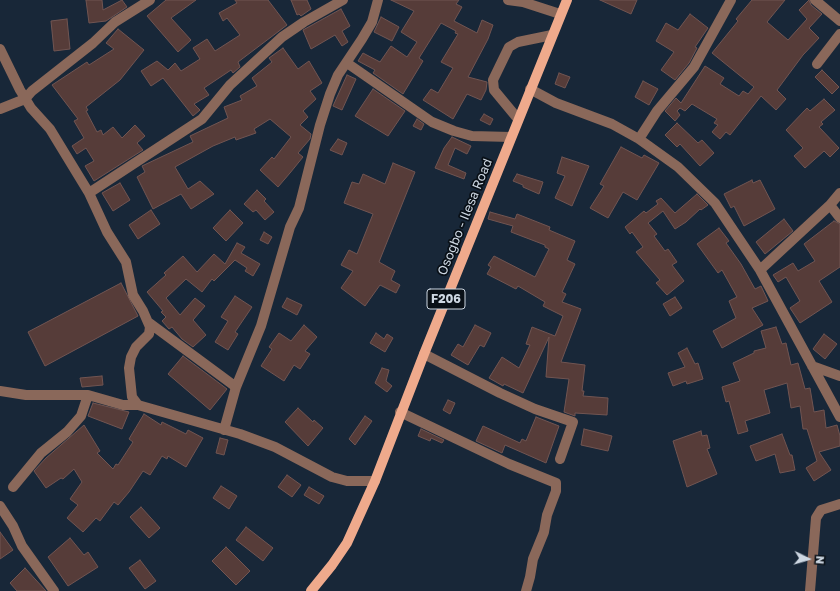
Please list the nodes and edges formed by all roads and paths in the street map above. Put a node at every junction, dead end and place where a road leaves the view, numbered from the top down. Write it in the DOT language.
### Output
graph roads {
  1 [pos="150,0"];
  2 [pos="343,0"];
  3 [pos="378,0"];
  4 [pos="508,0"];
  5 [pos="566,0"];
  6 [pos="731,0"];
  7 [pos="815,0"];
  8 [pos="560,14"];
  9 [pos="840,21"];
  10 [pos="840,34"];
  11 [pos="552,35"];
  12 [pos="0,49"];
  13 [pos="347,63"];
  14 [pos="817,64"];
  15 [pos="530,89"];
  16 [pos="25,99"];
  17 [pos="0,109"];
  18 [pos="518,119"];
  19 [pos="511,137"];
  20 [pos="639,139"];
  21 [pos="89,193"];
  22 [pos="840,193"];
  23 [pos="830,205"];
  24 [pos="840,218"];
  25 [pos="760,270"];
  26 [pos="148,322"];
  27 [pos="424,354"];
  28 [pos="812,366"];
  29 [pos="840,376"];
  30 [pos="236,387"];
  31 [pos="0,391"];
  32 [pos="88,396"];
  33 [pos="138,405"];
  34 [pos="400,412"];
  35 [pos="840,417"];
  36 [pos="224,430"];
  37 [pos="560,459"];
  38 [pos="375,481"];
  39 [pos="13,487"];
  40 [pos="840,504"];
  41 [pos="0,506"];
  42 [pos="54,591"];
  43 [pos="311,591"];
  44 [pos="526,591"];
  45 [pos="810,591"];
  1 -- 16 [label="street"];
  2 -- 21 [label="street"];
  3 -- 13 [label="street"];
  4 -- 8 [label="street"];
  5 -- 8 [label="main road, Osogbo - Ilesa Road / F206"];
  6 -- 20 [label="street"];
  7 -- 9 [label="street"];
  8 -- 11 [label="main road, Osogbo - Ilesa Road / F206"];
  10 -- 14 [label="street"];
  11 -- 15 [label="main road, Osogbo - Ilesa Road / F206"];
  11 -- 18 [label="street"];
  12 -- 16 [label="street"];
  13 -- 19 [label="street"];
  13 -- 30 [label="street"];
  15 -- 18 [label="main road, Osogbo - Ilesa Road / F206"];
  15 -- 20 [label="street"];
  16 -- 17 [label="street"];
  16 -- 21 [label="street"];
  18 -- 19 [label="main road, Osogbo - Ilesa Road / F206"];
  19 -- 27 [label="main road, Osogbo - Ilesa Road / F206"];
  20 -- 25 [label="street"];
  21 -- 26 [label="street"];
  22 -- 23 [label="street"];
  23 -- 24 [label="street"];
  23 -- 25 [label="street"];
  25 -- 28 [label="street"];
  26 -- 30 [label="street"];
  26 -- 33 [label="street"];
  27 -- 34 [label="main road, Osogbo - Ilesa Road / F206"];
  27 -- 37 [label="street"];
  28 -- 29 [label="street"];
  28 -- 35 [label="street"];
  30 -- 36 [label="street"];
  31 -- 32 [label="street"];
  32 -- 33 [label="street"];
  32 -- 39 [label="street"];
  33 -- 36 [label="street"];
  34 -- 38 [label="main road, Osogbo - Ilesa Road / F206"];
  34 -- 44 [label="street"];
  36 -- 38 [label="street"];
  38 -- 43 [label="main road, Osogbo - Ilesa Road / F206"];
  40 -- 45 [label="street"];
  41 -- 42 [label="street"];
}
